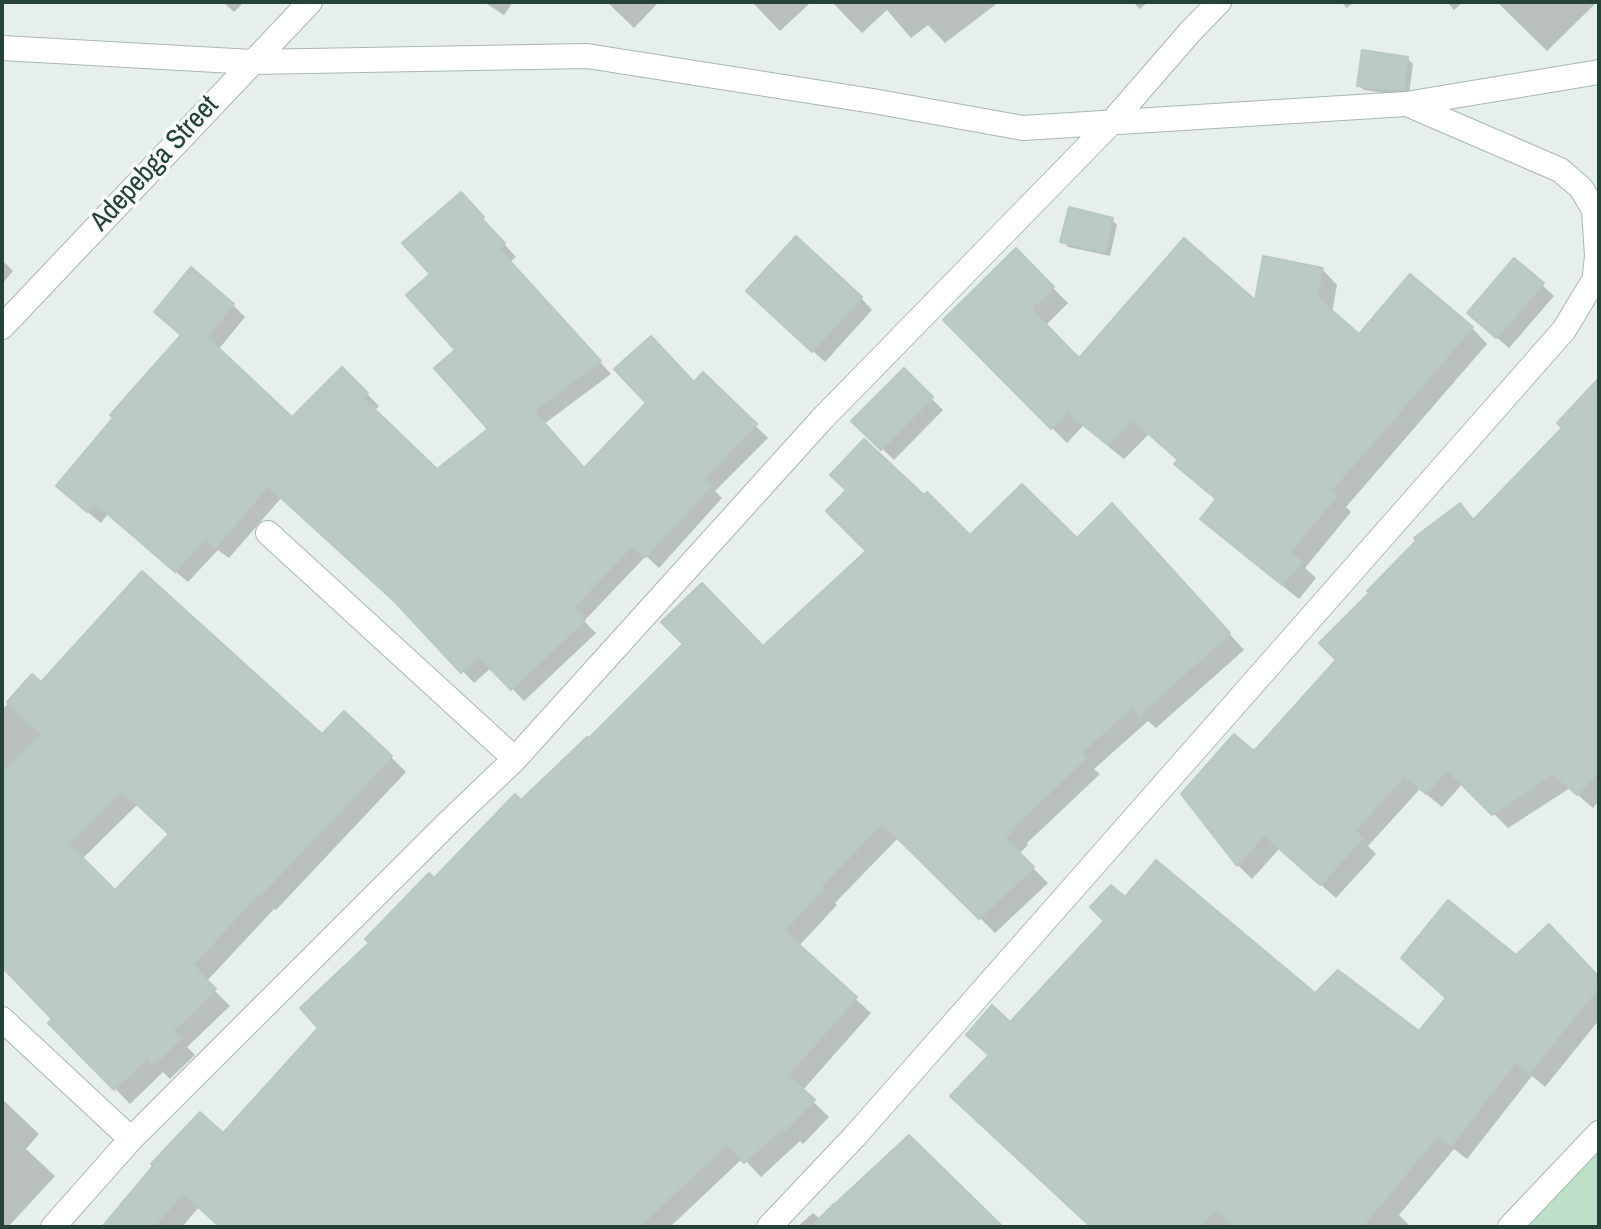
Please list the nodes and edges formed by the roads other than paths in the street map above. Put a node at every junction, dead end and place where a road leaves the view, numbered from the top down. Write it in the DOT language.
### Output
graph roads {
  1 [pos="310,2"];
  2 [pos="1219,2"];
  3 [pos="2,48"];
  4 [pos="252,62"];
  5 [pos="1599,72"];
  6 [pos="1406,104"];
  7 [pos="1111,123"];
  8 [pos="1597,274"];
  9 [pos="2,327"];
  10 [pos="268,533"];
  11 [pos="515,759"];
  12 [pos="2,1019"];
  13 [pos="1599,1133"];
  14 [pos="131,1139"];
  15 [pos="53,1227"];
  16 [pos="769,1227"];
  17 [pos="1510,1227"];
  1 -- 4 [label="street, Adepebga Street"];
  2 -- 7 [label="street"];
  3 -- 4 [label="street"];
  4 -- 7 [label="street"];
  4 -- 9 [label="street, Adepebga Street"];
  5 -- 6 [label="street"];
  6 -- 7 [label="street"];
  6 -- 8 [label="street"];
  7 -- 11 [label="street"];
  8 -- 16 [label="street"];
  10 -- 11 [label="street"];
  11 -- 14 [label="street"];
  12 -- 14 [label="street"];
  13 -- 17 [label="street"];
  14 -- 15 [label="street"];
}
